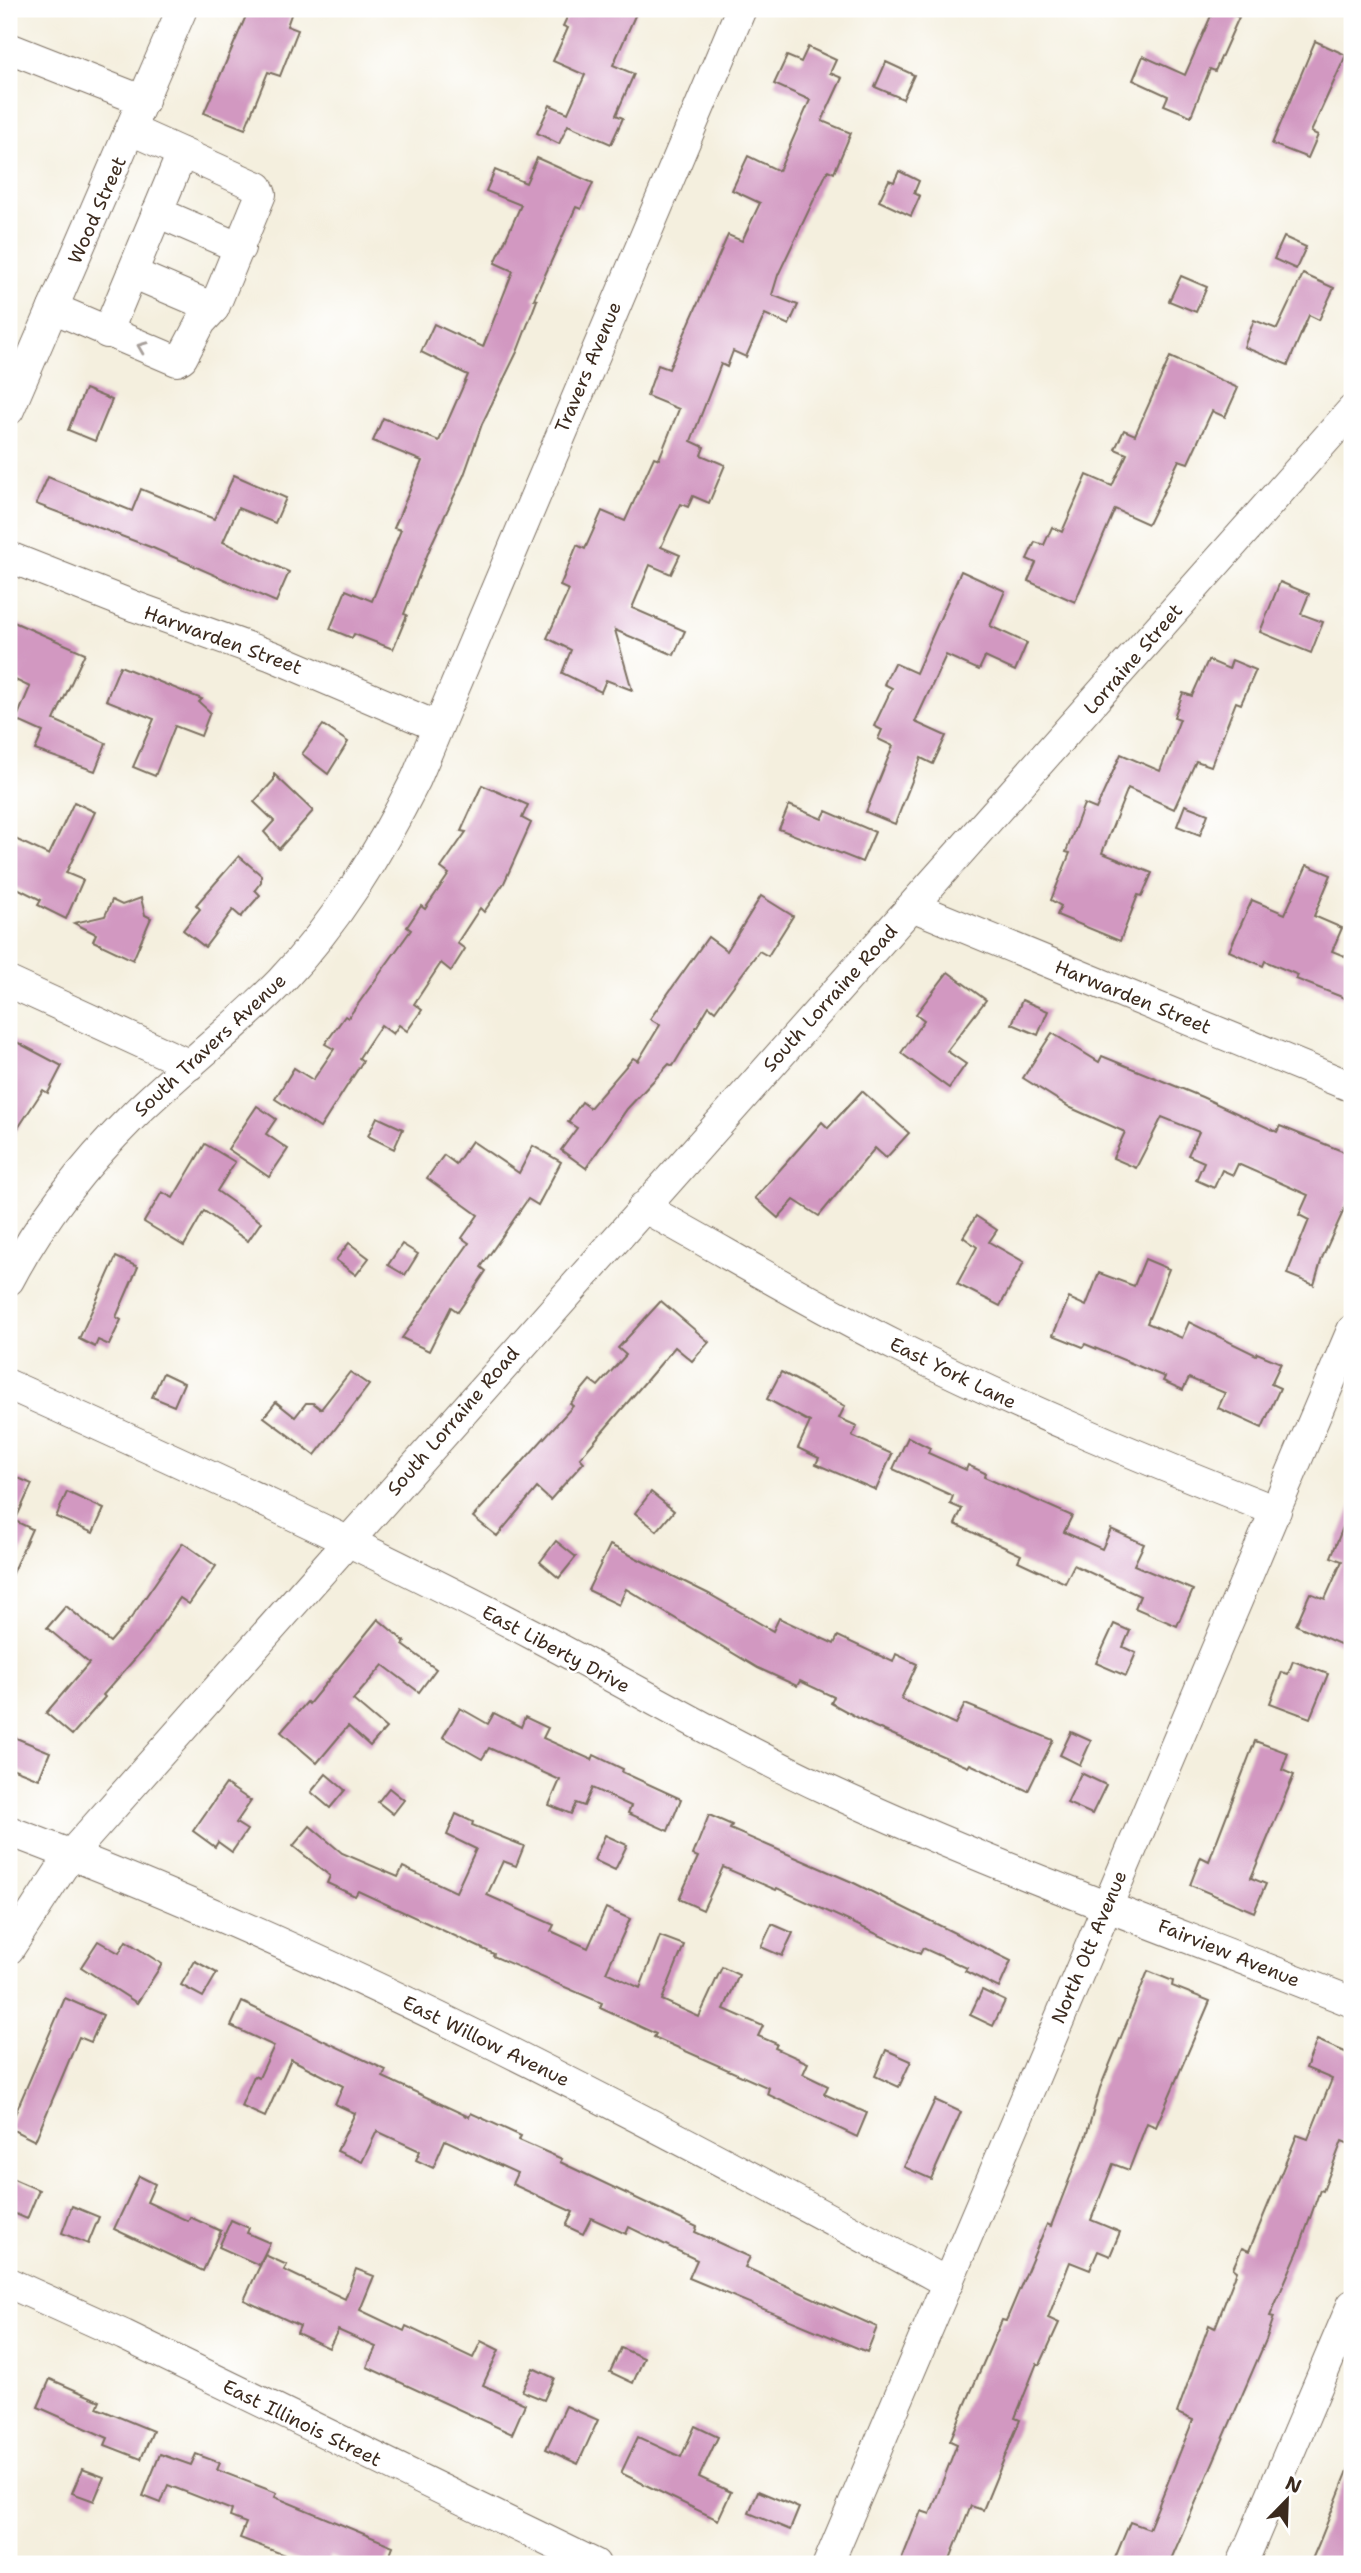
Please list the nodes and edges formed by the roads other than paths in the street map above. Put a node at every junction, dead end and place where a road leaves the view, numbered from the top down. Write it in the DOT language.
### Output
graph roads {
  1 [pos="182,9"];
  2 [pos="741,9"];
  3 [pos="10,52"];
  4 [pos="144,101"];
  5 [pos="131,131"];
  6 [pos="182,153"];
  7 [pos="157,212"];
  8 [pos="240,248"];
  9 [pos="132,273"];
  10 [pos="53,308"];
  11 [pos="214,308"];
  12 [pos="107,333"];
  13 [pos="9,410"];
  14 [pos="1352,410"];
  15 [pos="9,557"];
  16 [pos="436,726"];
  17 [pos="914,907"];
  18 [pos="9,982"];
  19 [pos="190,1065"];
  20 [pos="1352,1087"];
  21 [pos="643,1207"];
  22 [pos="9,1280"];
  23 [pos="1352,1330"];
  24 [pos="9,1385"];
  25 [pos="1276,1511"];
  26 [pos="347,1542"];
  27 [pos="9,1831"];
  28 [pos="71,1854"];
  29 [pos="1106,1906"];
  30 [pos="9,1949"];
  31 [pos="1352,2002"];
  32 [pos="9,2283"];
  33 [pos="948,2283"];
  34 [pos="1352,2305"];
  35 [pos="595,2564"];
  36 [pos="828,2564"];
  37 [pos="1242,2564"];
  1 -- 4 [label="street, Wood Street"];
  2 -- 16 [label="street, Travers Avenue"];
  3 -- 4 [label="street"];
  4 -- 5 [label="street, Wood Street"];
  5 -- 6 [label="street"];
  5 -- 10 [label="street, Wood Street"];
  6 -- 7 [label="street"];
  6 -- 8 [label="street"];
  7 -- 8 [label="street"];
  7 -- 9 [label="street"];
  8 -- 11 [label="street"];
  9 -- 11 [label="street"];
  9 -- 12 [label="street"];
  10 -- 12 [label="street"];
  10 -- 13 [label="street, Wood Street"];
  11 -- 12 [label="street, one-way"];
  14 -- 17 [label="street, Lorraine Street"];
  15 -- 16 [label="street, Harwarden Street"];
  16 -- 19 [label="street, South Travers Avenue"];
  17 -- 20 [label="street, Harwarden Street"];
  17 -- 21 [label="street, South Lorraine Road"];
  18 -- 19 [label="street"];
  19 -- 22 [label="street, South Travers Avenue"];
  21 -- 25 [label="street, East York Lane"];
  21 -- 26 [label="street, South Lorraine Road"];
  23 -- 25 [label="street, North Ott Avenue"];
  24 -- 26 [label="street, East Liberty Drive"];
  25 -- 29 [label="street, North Ott Avenue"];
  26 -- 28 [label="street, South Lorraine Road"];
  26 -- 29 [label="street, East Liberty Drive"];
  27 -- 28 [label="street, East Willow Avenue"];
  28 -- 30 [label="street, South Lorraine Road"];
  28 -- 33 [label="street, East Willow Avenue"];
  29 -- 31 [label="street, Fairview Avenue"];
  29 -- 33 [label="street, North Ott Avenue"];
  32 -- 35 [label="street, East Illinois Street"];
  33 -- 36 [label="street, North Ott Avenue"];
  34 -- 37 [label="street"];
}
